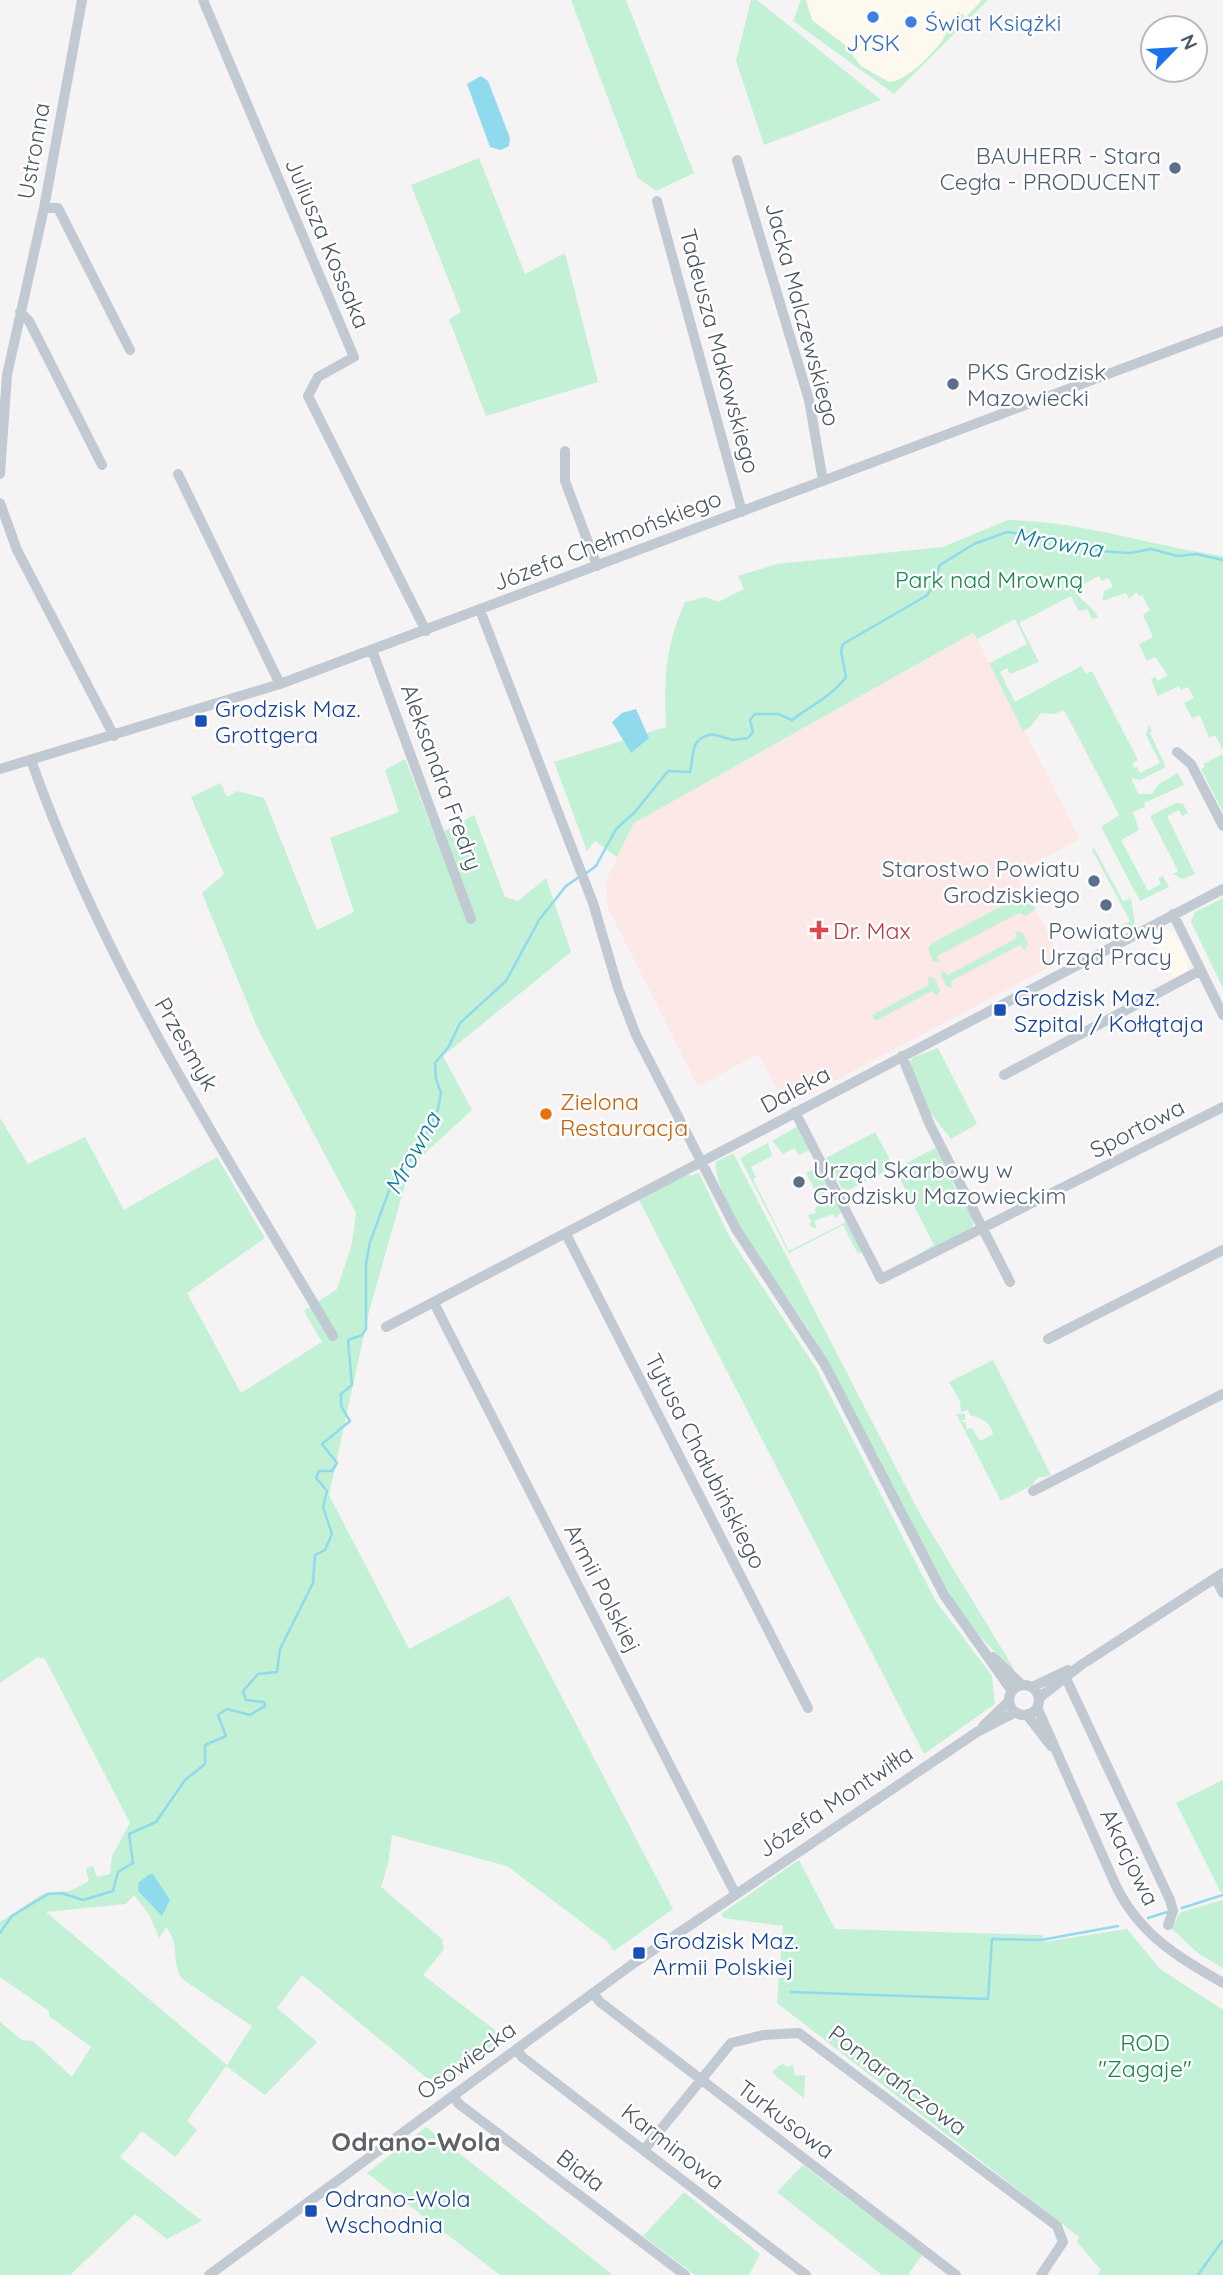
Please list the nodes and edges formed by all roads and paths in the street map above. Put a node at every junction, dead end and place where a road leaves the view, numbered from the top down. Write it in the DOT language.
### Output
graph roads {
  1 [pos="82,0"];
  2 [pos="203,0"];
  3 [pos="737,160"];
  4 [pos="657,201"];
  5 [pos="44,208"];
  6 [pos="20,313"];
  7 [pos="1222,333"];
  8 [pos="130,350"];
  9 [pos="565,451"];
  10 [pos="102,464"];
  11 [pos="0,474"];
  12 [pos="178,474"];
  13 [pos="823,481"];
  14 [pos="0,503"];
  15 [pos="741,512"];
  16 [pos="597,566"];
  17 [pos="480,610"];
  18 [pos="425,631"];
  19 [pos="372,650"];
  20 [pos="280,684"];
  21 [pos="114,736"];
  22 [pos="1177,752"];
  23 [pos="31,760"];
  24 [pos="0,769"];
  25 [pos="1223,826"];
  26 [pos="1223,889"];
  27 [pos="1173,914"];
  28 [pos="471,919"];
  29 [pos="1201,970"];
  30 [pos="1223,1015"];
  31 [pos="902,1056"];
  32 [pos="1004,1075"];
  33 [pos="1223,1107"];
  34 [pos="795,1112"];
  35 [pos="703,1161"];
  36 [pos="983,1229"];
  37 [pos="566,1234"];
  38 [pos="1223,1250"];
  39 [pos="1010,1282"];
  40 [pos="434,1303"];
  41 [pos="386,1327"];
  42 [pos="333,1336"];
  43 [pos="1048,1339"];
  44 [pos="1223,1394"];
  45 [pos="1033,1491"];
  46 [pos="1219,1575"];
  47 [pos="1223,1593"];
  48 [pos="982,1648"];
  49 [pos="1064,1674"];
  50 [pos="1027,1686"];
  51 [pos="1010,1696"];
  52 [pos="1038,1703"];
  53 [pos="808,1708"];
  54 [pos="1021,1714"];
  55 [pos="977,1732"];
  56 [pos="1057,1753"];
  57 [pos="735,1893"];
  58 [pos="716,1906"];
  59 [pos="1168,1925"];
  60 [pos="1223,1983"];
  61 [pos="593,1993"];
  62 [pos="517,2049"];
  63 [pos="699,2079"];
  64 [pos="453,2096"];
  65 [pos="644,2150"];
  66 [pos="209,2275"];
  67 [pos="685,2275"];
  68 [pos="806,2275"];
  69 [pos="956,2275"];
  70 [pos="1041,2275"];
  1 -- 5 [label="street, Ustronna"];
  2 -- 18 [label="street, Juliusza Kossaka"];
  3 -- 13 [label="street, Jacka Malczewskiego"];
  4 -- 15 [label="street, Tadeusza Makowskiego"];
  5 -- 6 [label="street, Ustronna"];
  5 -- 8 [label="street"];
  6 -- 10 [label="street"];
  6 -- 11 [label="street, Ustronna"];
  7 -- 13 [label="street, Józefa Chełmońskiego"];
  9 -- 16 [label="street"];
  12 -- 20 [label="street"];
  13 -- 15 [label="street, Józefa Chełmońskiego"];
  14 -- 21 [label="street"];
  15 -- 16 [label="street, Józefa Chełmońskiego"];
  16 -- 17 [label="street, Józefa Chełmońskiego"];
  17 -- 18 [label="street, Józefa Chełmońskiego"];
  17 -- 35 [label="street"];
  18 -- 19 [label="street, Józefa Chełmońskiego"];
  19 -- 20 [label="street, Józefa Chełmońskiego"];
  19 -- 28 [label="street, Aleksandra Fredry"];
  20 -- 21 [label="street, Józefa Chełmońskiego"];
  21 -- 23 [label="street, Józefa Chełmońskiego"];
  22 -- 25 [label="street"];
  23 -- 24 [label="street, Józefa Chełmońskiego"];
  23 -- 42 [label="street, Przesmyk"];
  26 -- 27 [label="street, Daleka"];
  27 -- 29 [label="street"];
  27 -- 31 [label="street, Daleka"];
  29 -- 30 [label="street"];
  29 -- 32 [label="street"];
  31 -- 34 [label="street, Daleka"];
  31 -- 36 [label="street"];
  33 -- 36 [label="street, Sportowa"];
  34 -- 35 [label="street, Daleka"];
  34 -- 36 [label="street, Sportowa"];
  35 -- 37 [label="street, Daleka"];
  35 -- 48 [label="street"];
  36 -- 39 [label="street"];
  37 -- 40 [label="street, Daleka"];
  37 -- 53 [label="street, Tytusa Chałubińskiego"];
  38 -- 43 [label="street"];
  40 -- 41 [label="street, Daleka"];
  40 -- 57 [label="street, Armii Polskiej"];
  44 -- 45 [label="street"];
  46 -- 47 [label="street"];
  46 -- 49 [label="street"];
  48 -- 50 [label="street, Akacjowa"];
  48 -- 51 [label="street, Akacjowa"];
  49 -- 50 [label="street"];
  49 -- 52 [label="street"];
  49 -- 59 [label="street"];
  50 -- 51 [label="street, Józefa Montwiłła"];
  50 -- 52 [label="street, Akacjowa"];
  51 -- 54 [label="street, Akacjowa"];
  51 -- 55 [label="street, Józefa Montwiłła"];
  52 -- 54 [label="street, Józefa Montwiłła"];
  52 -- 56 [label="street, Akacjowa"];
  54 -- 55 [label="street, Józefa Montwiłła"];
  54 -- 56 [label="street, Akacjowa"];
  55 -- 57 [label="street, Józefa Montwiłła"];
  56 -- 60 [label="street, Akacjowa"];
  57 -- 58 [label="street, Józefa Montwiłła"];
  58 -- 61 [label="street, Osowiecka"];
  61 -- 62 [label="street, Osowiecka"];
  61 -- 63 [label="street, Turkusowa"];
  62 -- 64 [label="street, Osowiecka"];
  62 -- 65 [label="street, Karminowa"];
  63 -- 65 [label="street, Pomarańczowa"];
  63 -- 69 [label="street, Turkusowa"];
  63 -- 70 [label="street, Pomarańczowa"];
  64 -- 66 [label="street, Osowiecka"];
  64 -- 67 [label="street, Biała"];
  65 -- 68 [label="street, Karminowa"];
}
